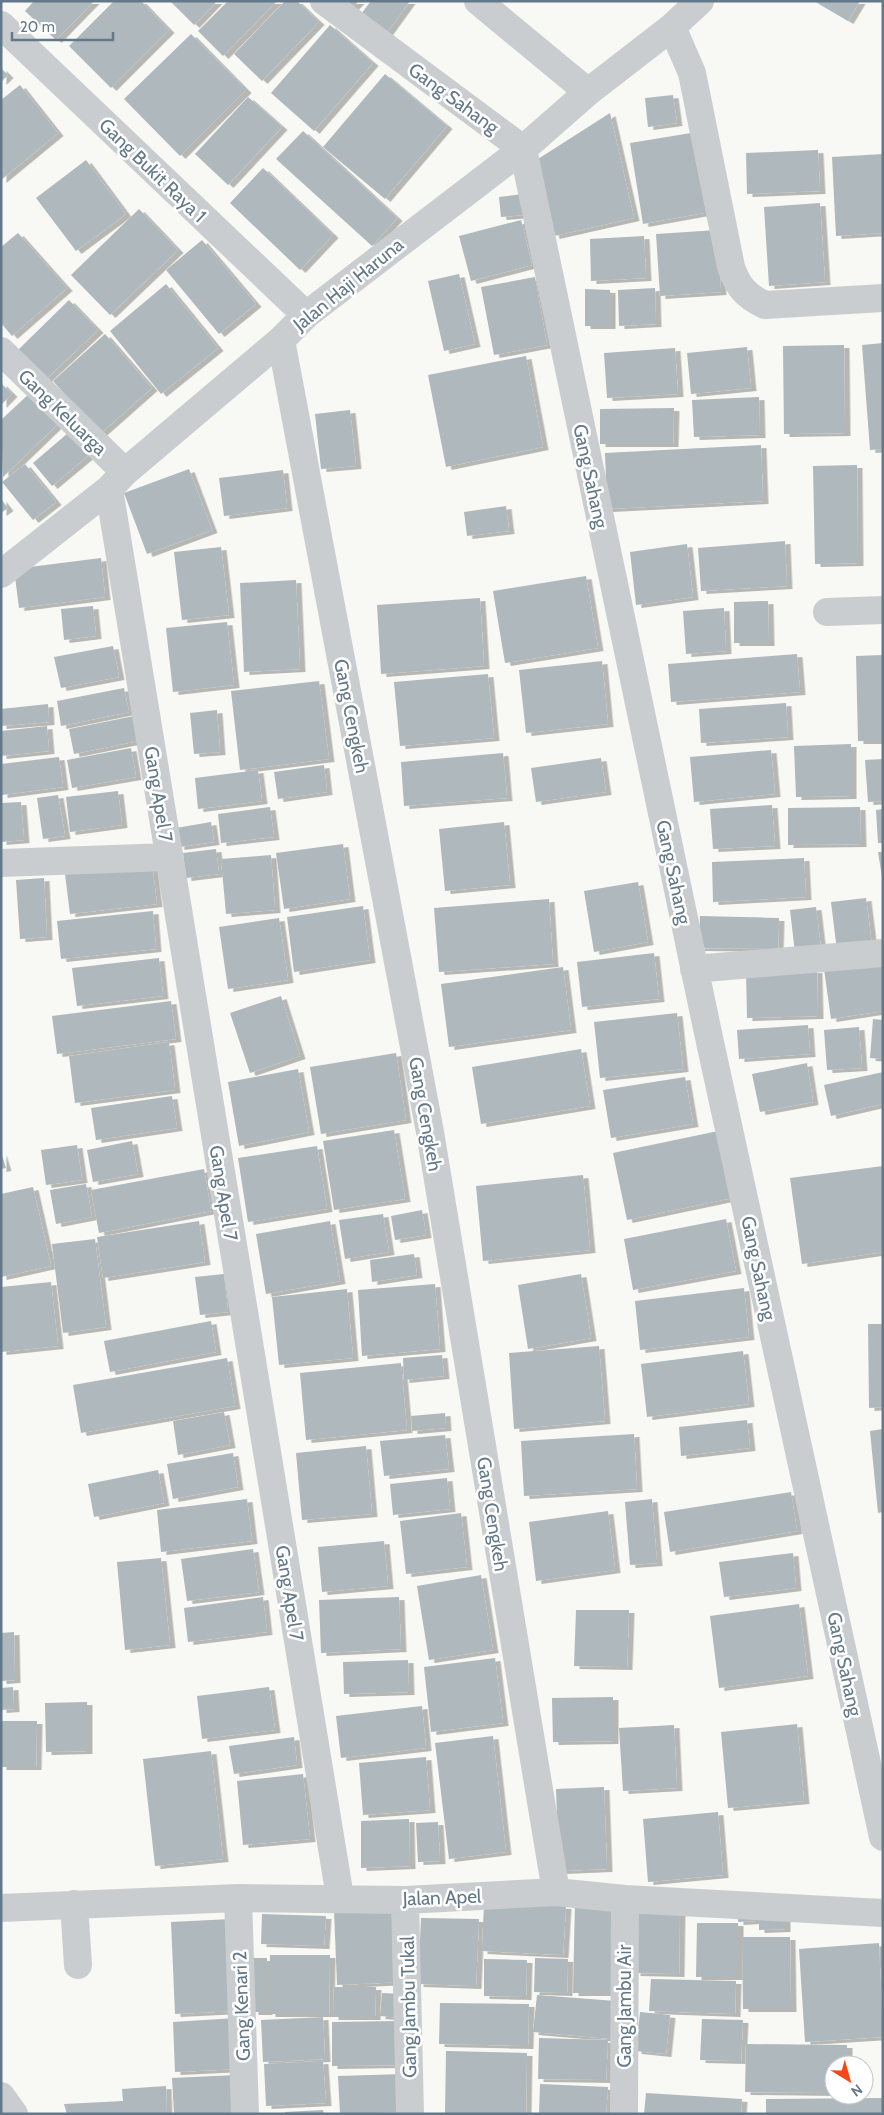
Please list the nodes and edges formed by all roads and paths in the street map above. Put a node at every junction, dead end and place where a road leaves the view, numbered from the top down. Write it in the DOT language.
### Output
graph roads {
  1 [pos="324,1"];
  2 [pos="478,1"];
  3 [pos="700,1"];
  4 [pos="1,25"];
  5 [pos="672,27"];
  6 [pos="588,92"];
  7 [pos="523,149"];
  8 [pos="883,298"];
  9 [pos="306,315"];
  10 [pos="281,340"];
  11 [pos="1,351"];
  12 [pos="117,481"];
  13 [pos="1,574"];
  14 [pos="883,610"];
  15 [pos="828,612"];
  16 [pos="169,857"];
  17 [pos="1,863"];
  18 [pos="883,953"];
  19 [pos="694,969"];
  20 [pos="883,1837"];
  21 [pos="556,1892"];
  22 [pos="340,1897"];
  23 [pos="238,1898"];
  24 [pos="625,1899"];
  25 [pos="405,1900"];
  26 [pos="74,1904"];
  27 [pos="1,1908"];
  28 [pos="883,1913"];
  29 [pos="78,1965"];
  30 [pos="1,2096"];
  31 [pos="14,2114"];
  32 [pos="245,2114"];
  33 [pos="410,2114"];
  34 [pos="624,2114"];
  1 -- 7 [label="street, Gang Sahang"];
  2 -- 6 [label="street"];
  3 -- 5 [label="street, Jalan Haji Haruna"];
  4 -- 9 [label="street, Gang Bukit Raya 1"];
  5 -- 6 [label="street, Jalan Haji Haruna"];
  5 -- 8 [label="street"];
  6 -- 7 [label="street, Jalan Haji Haruna"];
  7 -- 9 [label="street, Jalan Haji Haruna"];
  7 -- 19 [label="street, Gang Sahang"];
  9 -- 10 [label="street, Jalan Haji Haruna"];
  10 -- 12 [label="street, Jalan Haji Haruna"];
  10 -- 21 [label="street, Gang Cengkeh"];
  11 -- 12 [label="street, Gang Keluarga"];
  12 -- 13 [label="street, Jalan Haji Haruna"];
  12 -- 16 [label="street, Gang Apel 7"];
  14 -- 15 [label="street"];
  16 -- 17 [label="street"];
  16 -- 22 [label="street, Gang Apel 7"];
  18 -- 19 [label="street"];
  19 -- 20 [label="street, Gang Sahang"];
  21 -- 24 [label="street, Jalan Apel"];
  21 -- 25 [label="street, Jalan Apel"];
  22 -- 23 [label="street, Jalan Apel"];
  22 -- 25 [label="street, Jalan Apel"];
  23 -- 26 [label="street, Jalan Apel"];
  23 -- 32 [label="street, Gang Kenari 2"];
  24 -- 28 [label="street, Jalan Apel"];
  24 -- 34 [label="street, Gang Jambu Air"];
  25 -- 33 [label="street, Gang Jambu Tukal"];
  26 -- 27 [label="street, Jalan Apel"];
  26 -- 29 [label="street"];
  30 -- 31 [label="street"];
}
